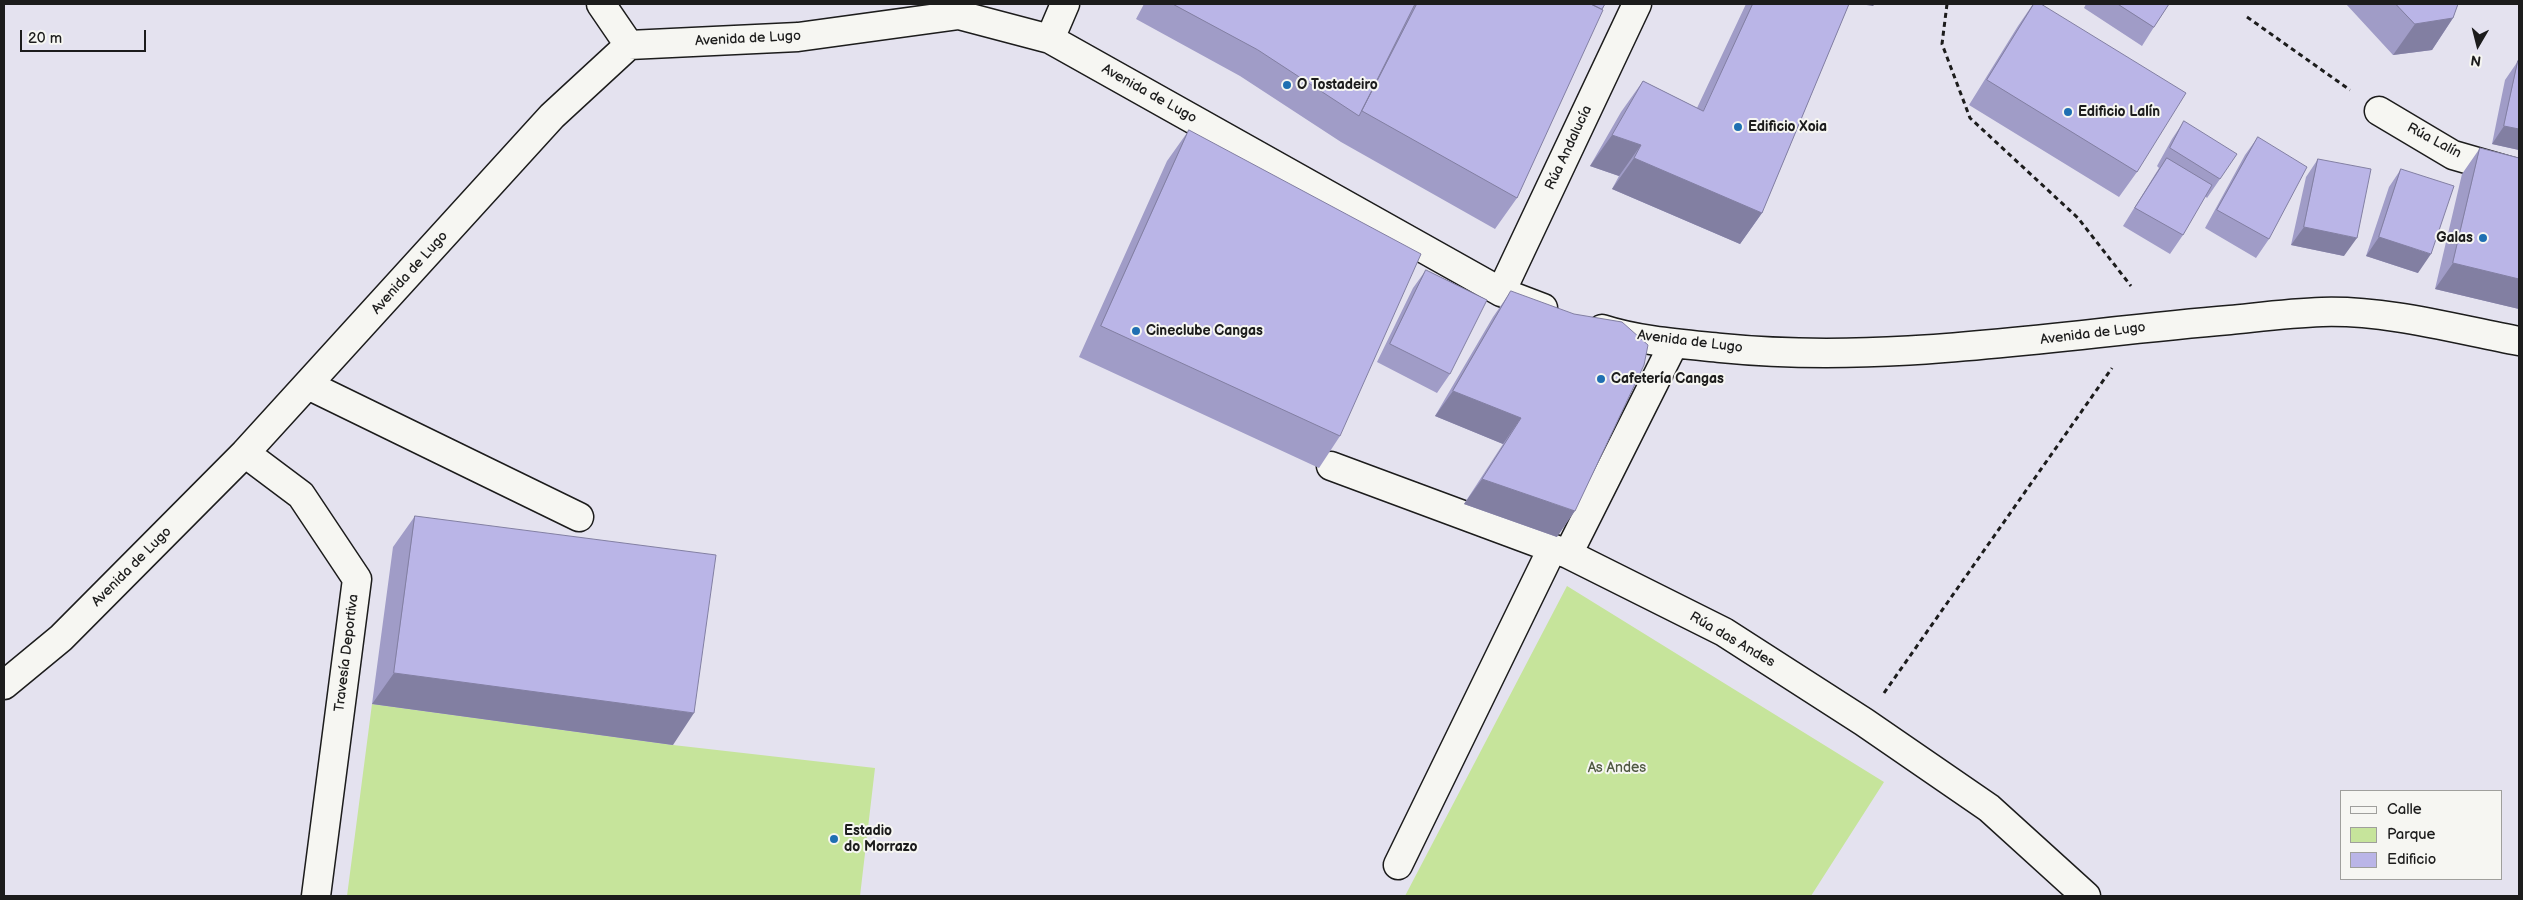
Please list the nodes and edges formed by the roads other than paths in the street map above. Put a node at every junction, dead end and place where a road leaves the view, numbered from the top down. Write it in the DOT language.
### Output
graph roads {
  1 [pos="601,4"];
  2 [pos="1065,4"];
  3 [pos="1637,4"];
  4 [pos="1050,39"];
  5 [pos="629,46"];
  6 [pos="2379,111"];
  7 [pos="2519,174"];
  8 [pos="1501,292"];
  9 [pos="2519,341"];
  10 [pos="1674,343"];
  11 [pos="308,385"];
  12 [pos="245,453"];
  13 [pos="1331,466"];
  14 [pos="579,517"];
  15 [pos="1560,552"];
  16 [pos="4,685"];
  17 [pos="1398,865"];
  18 [pos="316,896"];
  19 [pos="2086,896"];
  1 -- 5 [label="street"];
  2 -- 4 [label="street"];
  3 -- 8 [label="street, Rúa Andalucía"];
  4 -- 5 [label="street, Avenida de Lugo"];
  4 -- 8 [label="street, Avenida de Lugo"];
  5 -- 11 [label="street, Avenida de Lugo"];
  6 -- 7 [label="street, Rúa Lalín"];
  8 -- 10 [label="street, Avenida de Lugo"];
  9 -- 10 [label="street, Avenida de Lugo"];
  10 -- 15 [label="street"];
  11 -- 12 [label="street, Avenida de Lugo"];
  11 -- 14 [label="street"];
  12 -- 16 [label="street, Avenida de Lugo"];
  12 -- 18 [label="street, Travesía Deportiva"];
  13 -- 15 [label="street, Rúa das Andes"];
  15 -- 17 [label="street"];
  15 -- 19 [label="street, Rúa das Andes"];
}
